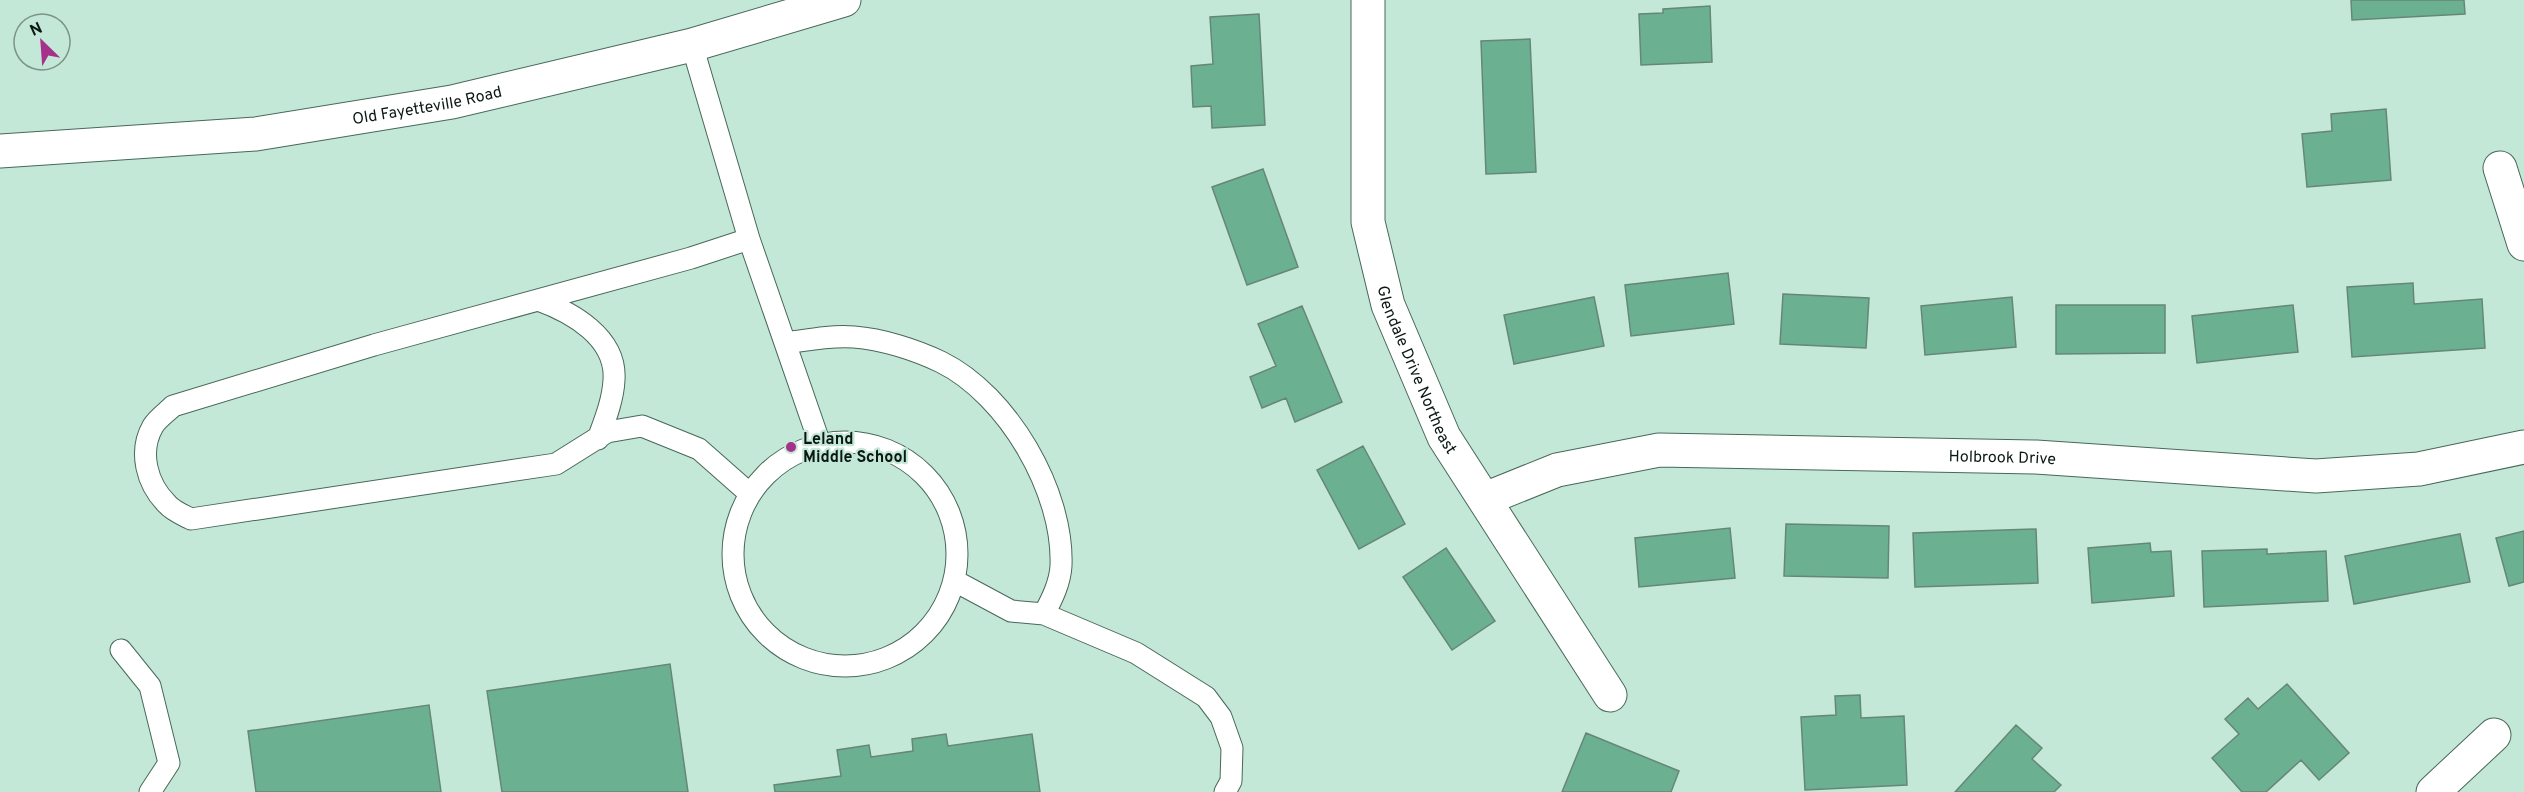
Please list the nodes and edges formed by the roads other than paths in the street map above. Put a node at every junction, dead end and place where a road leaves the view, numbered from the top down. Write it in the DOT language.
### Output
graph roads {
  1 [pos="844,0"];
  2 [pos="1368,0"];
  3 [pos="692,45"];
  4 [pos="0,151"];
  5 [pos="2500,168"];
  6 [pos="749,239"];
  7 [pos="2524,244"];
  8 [pos="538,300"];
  9 [pos="785,343"];
  10 [pos="598,439"];
  11 [pos="820,444"];
  12 [pos="2524,447"];
  13 [pos="750,494"];
  14 [pos="1485,499"];
  15 [pos="955,582"];
  16 [pos="1044,614"];
  17 [pos="121,650"];
  18 [pos="1610,695"];
  19 [pos="2494,735"];
  20 [pos="150,792"];
  21 [pos="1225,792"];
  22 [pos="2433,792"];
  1 -- 3 [label="street, Old Fayetteville Road"];
  2 -- 14 [label="street, Glendale Drive Northeast"];
  3 -- 4 [label="street, Old Fayetteville Road"];
  3 -- 6 [label="lane"];
  5 -- 7 [label="street"];
  6 -- 8 [label="lane"];
  6 -- 9 [label="lane"];
  8 -- 10 [label="lane"];
  8 -- 10 [label="lane"];
  9 -- 11 [label="lane"];
  9 -- 16 [label="lane"];
  10 -- 13 [label="lane"];
  11 -- 13 [label="lane"];
  11 -- 15 [label="lane"];
  12 -- 14 [label="street, Holbrook Drive"];
  13 -- 15 [label="lane"];
  14 -- 18 [label="street, Glendale Drive Northeast"];
  15 -- 16 [label="lane"];
  16 -- 21 [label="lane"];
  17 -- 20 [label="lane"];
  19 -- 22 [label="street"];
}
